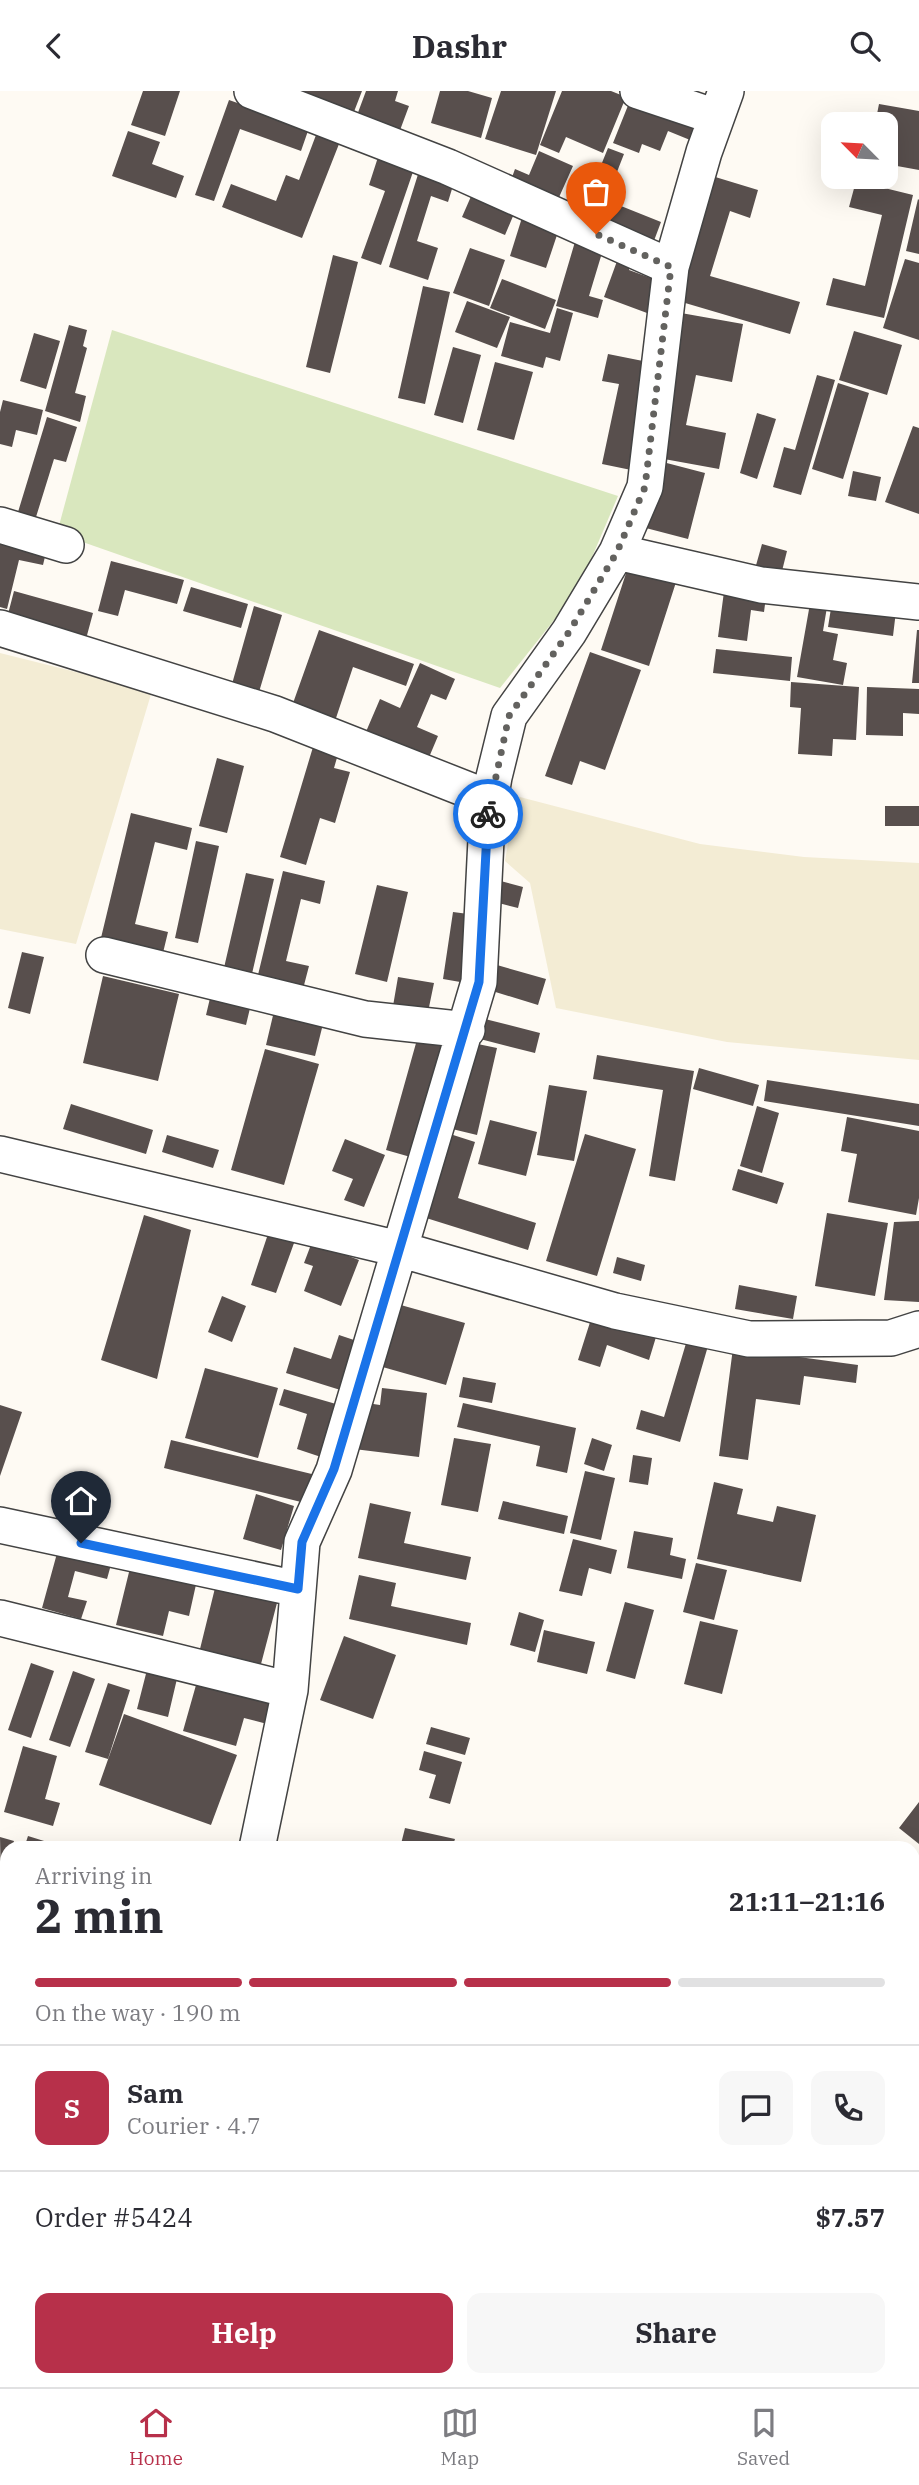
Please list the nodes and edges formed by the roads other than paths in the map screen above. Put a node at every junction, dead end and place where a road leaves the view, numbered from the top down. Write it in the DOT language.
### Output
graph roads {
  1 [pos="252,91"];
  2 [pos="638,91"];
  3 [pos="721,104"];
  4 [pos="671,267"];
  5 [pos="0,525"];
  6 [pos="66,545"];
  7 [pos="617,552"];
  8 [pos="919,602"];
  9 [pos="0,628"];
  10 [pos="491,799"];
  11 [pos="104,955"];
  12 [pos="467,1030"];
  13 [pos="0,1154"];
  14 [pos="399,1249"];
  15 [pos="919,1329"];
  16 [pos="0,1525"];
  17 [pos="298,1589"];
  18 [pos="0,1618"];
  19 [pos="290,1690"];
  20 [pos="258,1841"];
  1 -- 4 [label="street"];
  2 -- 3 [label="street"];
  3 -- 4 [label="street"];
  4 -- 7 [label="street"];
  5 -- 6 [label="street"];
  7 -- 8 [label="street"];
  7 -- 10 [label="street"];
  9 -- 10 [label="street"];
  10 -- 12 [label="street"];
  11 -- 12 [label="street"];
  12 -- 14 [label="street"];
  13 -- 14 [label="street"];
  14 -- 15 [label="street"];
  14 -- 17 [label="street"];
  16 -- 17 [label="street"];
  17 -- 19 [label="street"];
  18 -- 19 [label="street"];
  19 -- 20 [label="street"];
}
